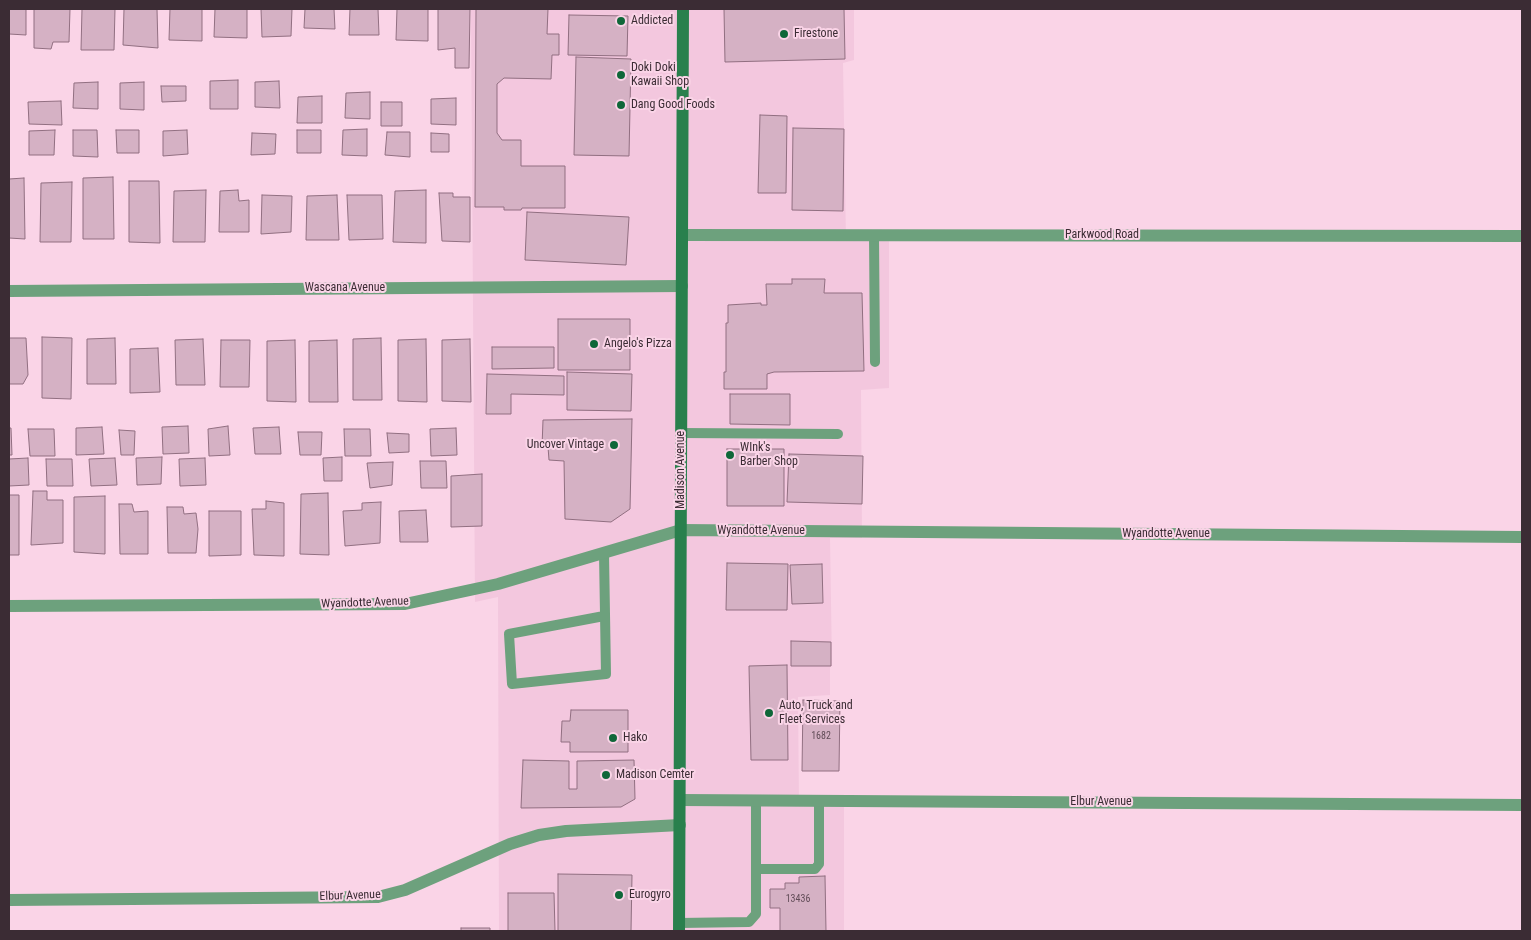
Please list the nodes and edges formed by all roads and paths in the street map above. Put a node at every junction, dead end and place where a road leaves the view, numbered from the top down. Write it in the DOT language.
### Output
graph roads {
  1 [pos="683,9"];
  2 [pos="682,235"];
  3 [pos="874,235"];
  4 [pos="1522,236"];
  5 [pos="682,286"];
  6 [pos="9,291"];
  7 [pos="874,362"];
  8 [pos="682,433"];
  9 [pos="838,434"];
  10 [pos="681,530"];
  11 [pos="1522,537"];
  12 [pos="604,554"];
  13 [pos="9,606"];
  14 [pos="604,616"];
  15 [pos="680,800"];
  16 [pos="756,801"];
  17 [pos="819,801"];
  18 [pos="1522,805"];
  19 [pos="680,825"];
  20 [pos="756,869"];
  21 [pos="9,900"];
  22 [pos="679,927"];
  1 -- 2 [label="main road, Madison Avenue"];
  2 -- 3 [label="street, Parkwood Road"];
  2 -- 5 [label="main road, Madison Avenue"];
  3 -- 4 [label="street, Parkwood Road"];
  3 -- 7 [label="lane"];
  5 -- 6 [label="street, Wascana Avenue"];
  5 -- 8 [label="main road, Madison Avenue"];
  8 -- 9 [label="lane"];
  8 -- 10 [label="main road, Madison Avenue"];
  10 -- 11 [label="street, Wyandotte Avenue"];
  10 -- 12 [label="street, Wyandotte Avenue"];
  10 -- 15 [label="main road, Madison Avenue"];
  12 -- 13 [label="street, Wyandotte Avenue"];
  12 -- 14 [label="lane"];
  14 -- 14 [label="lane"];
  15 -- 16 [label="street, Elbur Avenue"];
  15 -- 19 [label="main road, Madison Avenue"];
  16 -- 17 [label="street, Elbur Avenue"];
  16 -- 20 [label="lane"];
  17 -- 18 [label="street, Elbur Avenue"];
  17 -- 20 [label="lane"];
  19 -- 21 [label="street, Elbur Avenue"];
  19 -- 22 [label="main road, Madison Avenue"];
  20 -- 22 [label="lane"];
}
